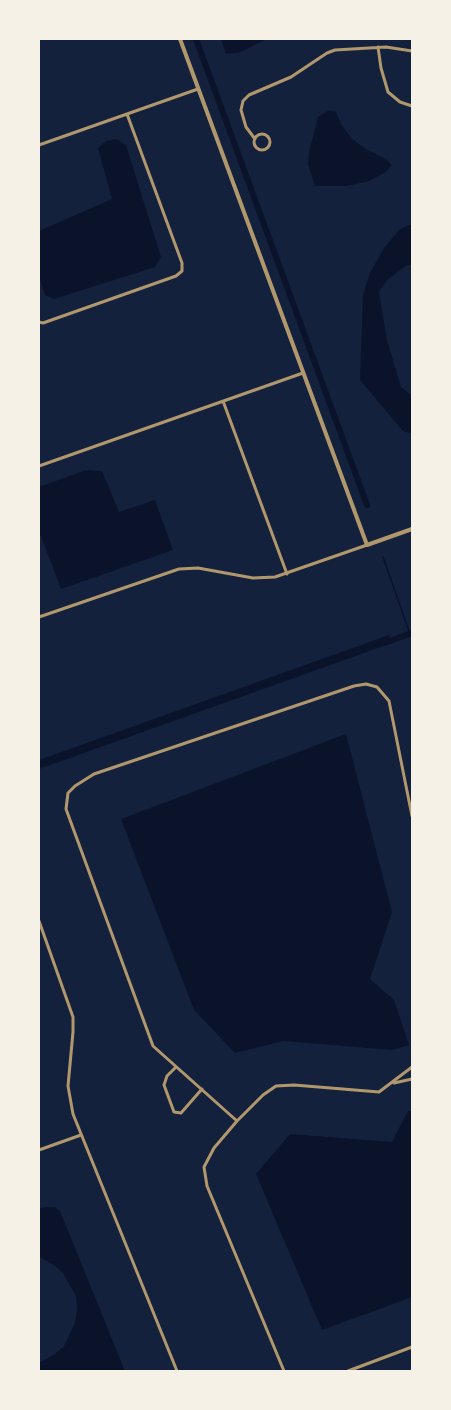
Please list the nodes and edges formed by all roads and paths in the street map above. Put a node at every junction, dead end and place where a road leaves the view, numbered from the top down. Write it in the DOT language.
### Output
graph roads {
  1 [pos="180,39"];
  2 [pos="378,47"];
  3 [pos="412,51"];
  4 [pos="198,89"];
  5 [pos="412,106"];
  6 [pos="128,114"];
  7 [pos="255,138"];
  8 [pos="39,145"];
  9 [pos="39,322"];
  10 [pos="303,373"];
  11 [pos="224,401"];
  12 [pos="39,466"];
  13 [pos="412,529"];
  14 [pos="366,545"];
  15 [pos="287,574"];
  16 [pos="39,617"];
  17 [pos="412,816"];
  18 [pos="39,921"];
  19 [pos="176,1067"];
  20 [pos="412,1067"];
  21 [pos="412,1078"];
  22 [pos="392,1084"];
  23 [pos="202,1089"];
  24 [pos="237,1121"];
  25 [pos="81,1135"];
  26 [pos="39,1150"];
  27 [pos="412,1347"];
  28 [pos="177,1371"];
  29 [pos="284,1371"];
  30 [pos="348,1371"];
  1 -- 4 [label="street"];
  2 -- 3 [label="street"];
  2 -- 5 [label="street"];
  2 -- 7 [label="street"];
  4 -- 6 [label="street"];
  4 -- 10 [label="street"];
  6 -- 8 [label="street"];
  6 -- 9 [label="street"];
  7 -- 7 [label="street"];
  10 -- 11 [label="street"];
  10 -- 14 [label="street"];
  11 -- 12 [label="street"];
  11 -- 15 [label="street"];
  13 -- 14 [label="street"];
  14 -- 15 [label="street"];
  15 -- 16 [label="street"];
  17 -- 19 [label="street"];
  18 -- 25 [label="street"];
  19 -- 23 [label="street"];
  19 -- 23 [label="street"];
  20 -- 22 [label="street"];
  21 -- 22 [label="street"];
  22 -- 24 [label="street"];
  23 -- 24 [label="street"];
  24 -- 29 [label="street"];
  25 -- 26 [label="street"];
  25 -- 28 [label="street"];
  27 -- 30 [label="street"];
}
